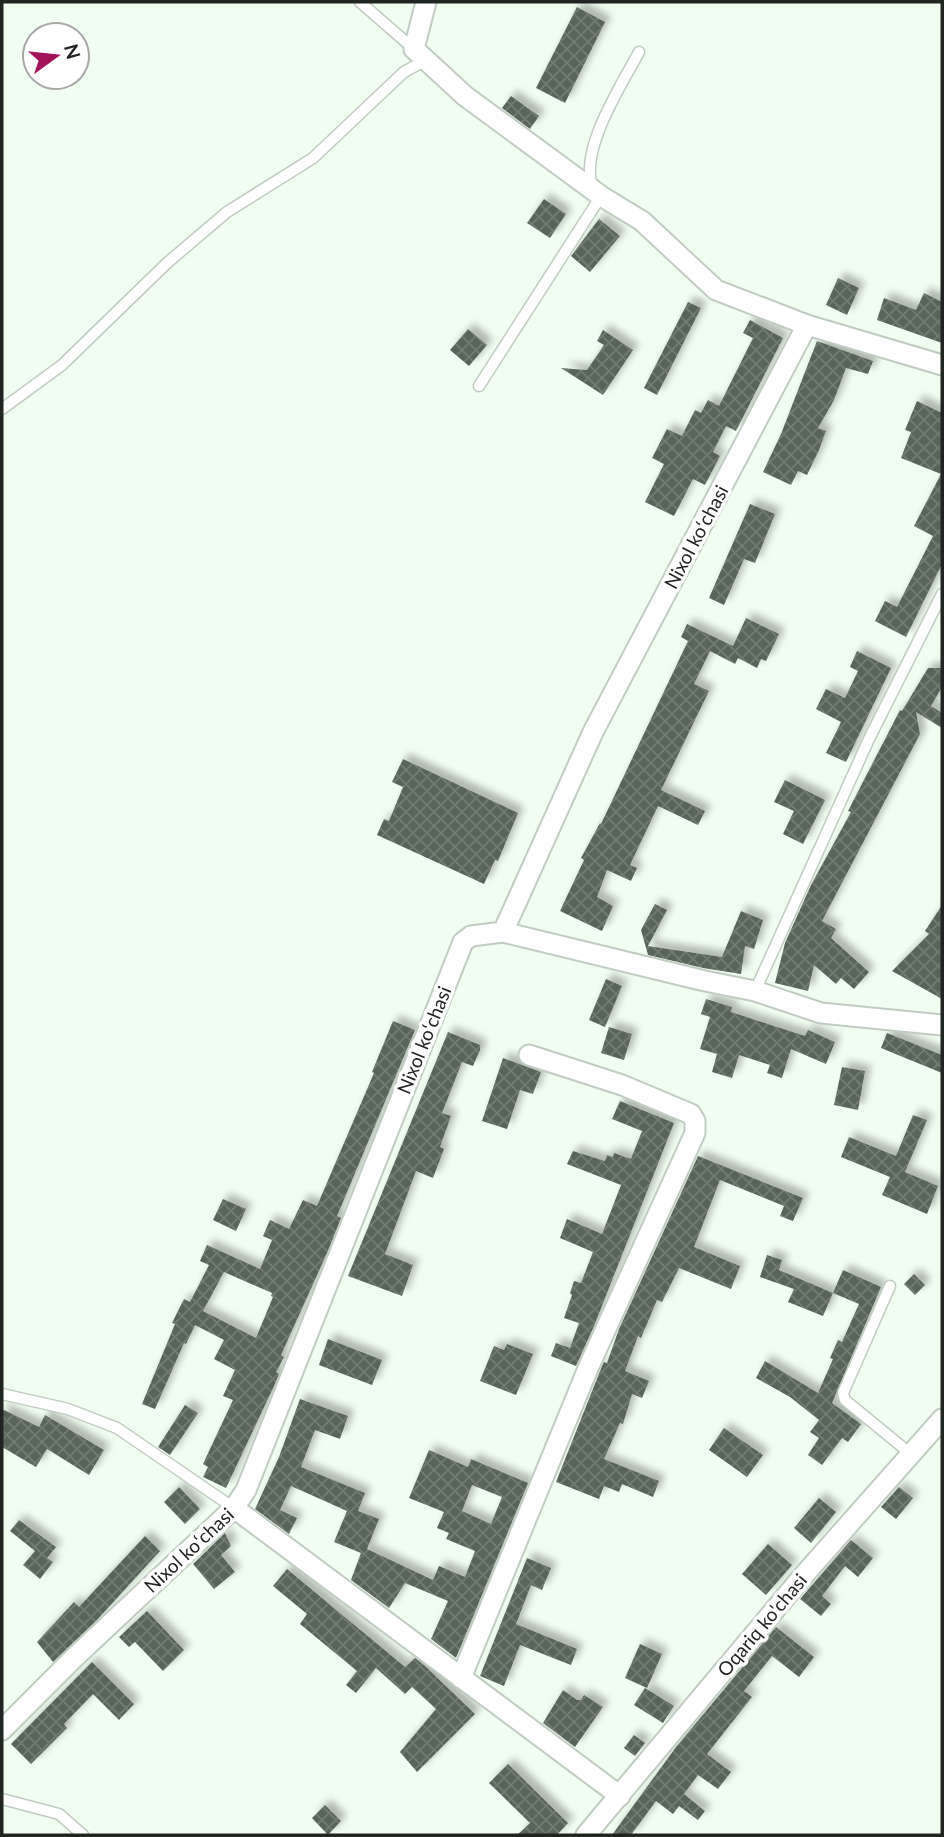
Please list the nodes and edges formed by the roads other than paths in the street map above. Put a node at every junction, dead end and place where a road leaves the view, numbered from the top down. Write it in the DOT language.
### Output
graph roads {
  1 [pos="360,2"];
  2 [pos="426,2"];
  3 [pos="639,52"];
  4 [pos="420,54"];
  5 [pos="597,193"];
  6 [pos="807,326"];
  7 [pos="942,365"];
  8 [pos="479,386"];
  9 [pos="2,409"];
  10 [pos="942,594"];
  11 [pos="503,932"];
  12 [pos="755,991"];
  13 [pos="942,1025"];
  14 [pos="529,1055"];
  15 [pos="890,1286"];
  16 [pos="2,1394"];
  17 [pos="942,1419"];
  18 [pos="912,1455"];
  19 [pos="234,1508"];
  20 [pos="461,1678"];
  21 [pos="2,1730"];
  22 [pos="620,1796"];
  23 [pos="2,1799"];
  24 [pos="83,1835"];
  25 [pos="586,1835"];
  1 -- 4 [label="lane"];
  2 -- 4 [label="street"];
  3 -- 5 [label="lane"];
  4 -- 5 [label="street"];
  4 -- 9 [label="lane"];
  5 -- 6 [label="street"];
  5 -- 8 [label="lane"];
  6 -- 7 [label="street"];
  6 -- 11 [label="street, Nixol koʻchasi"];
  10 -- 12 [label="lane"];
  11 -- 12 [label="street"];
  11 -- 19 [label="street, Nixol koʻchasi"];
  12 -- 13 [label="street"];
  14 -- 20 [label="street"];
  15 -- 18 [label="lane"];
  16 -- 19 [label="lane"];
  17 -- 18 [label="street, Oqariq ko'chasi"];
  18 -- 22 [label="street, Oqariq ko'chasi"];
  19 -- 20 [label="street"];
  19 -- 21 [label="street, Nixol koʻchasi"];
  20 -- 22 [label="street"];
  22 -- 25 [label="street, Oqariq ko'chasi"];
  23 -- 24 [label="lane"];
}
